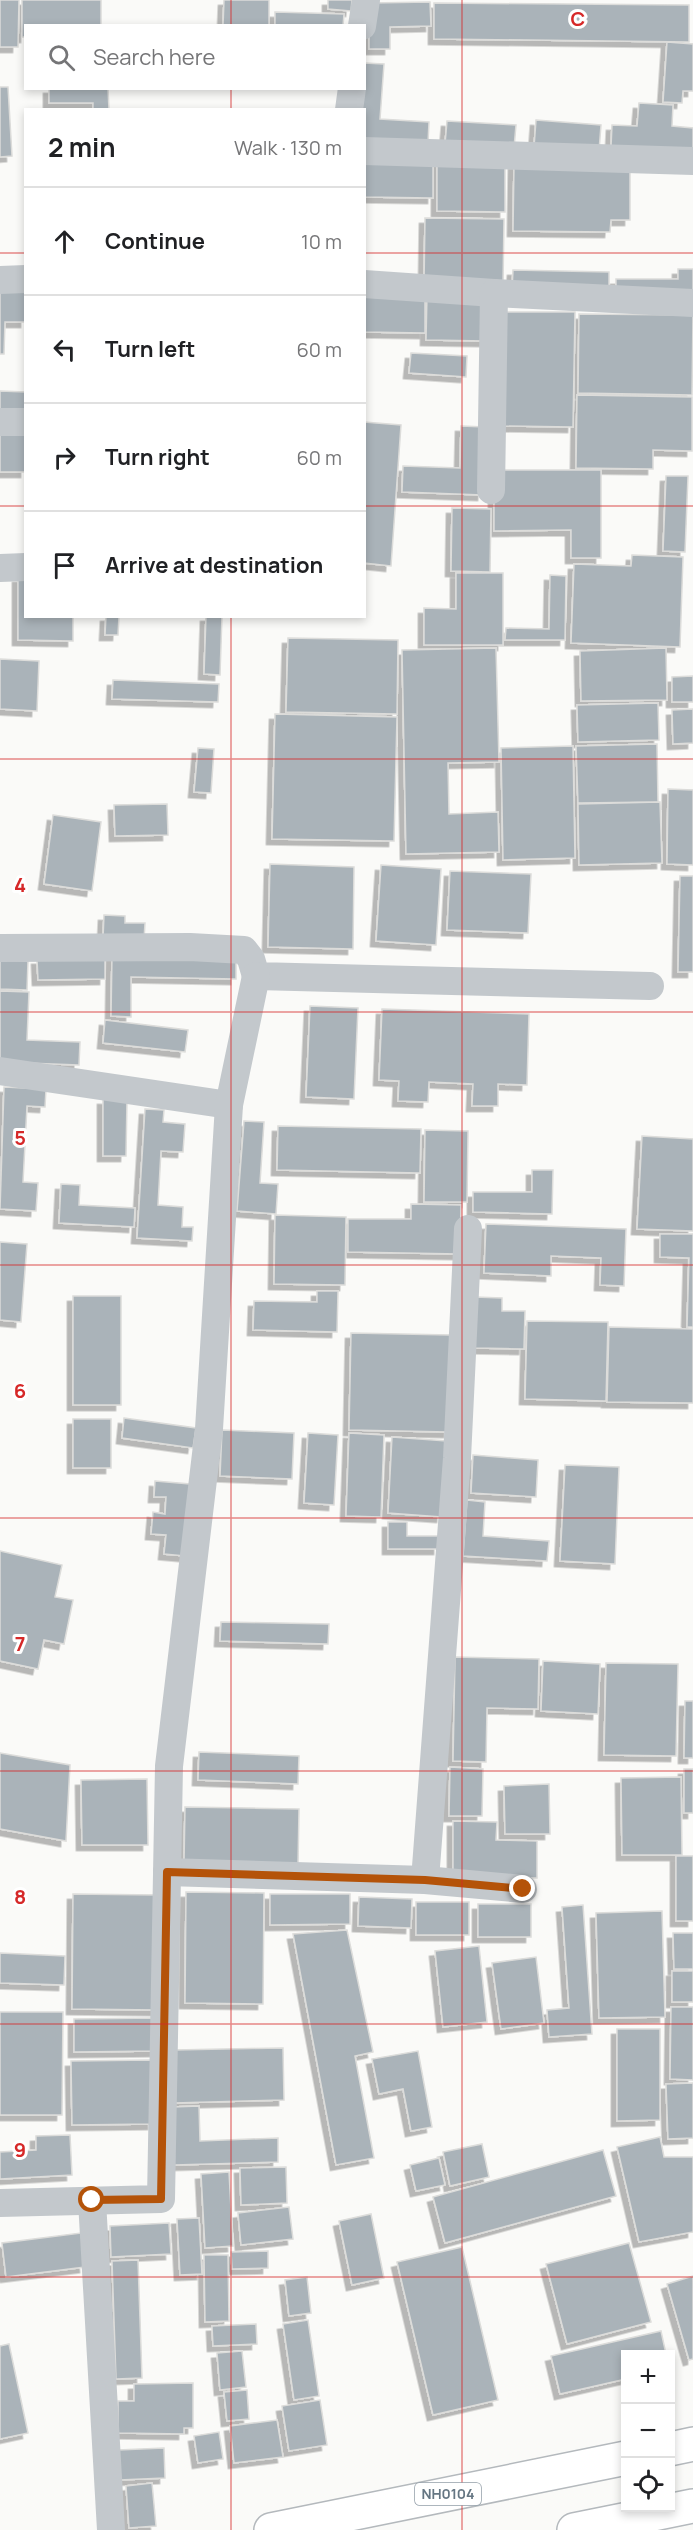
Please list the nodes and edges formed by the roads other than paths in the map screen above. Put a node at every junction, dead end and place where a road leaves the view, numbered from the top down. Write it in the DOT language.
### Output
graph roads {
  1 [pos="366,0"];
  2 [pos="362,24"];
  3 [pos="352,90"];
  4 [pos="349,108"];
  5 [pos="366,151"];
  6 [pos="693,161"];
  7 [pos="24,279"];
  8 [pos="0,280"];
  9 [pos="366,284"];
  10 [pos="494,293"];
  11 [pos="693,303"];
  12 [pos="0,422"];
  13 [pos="24,422"];
  14 [pos="491,490"];
  15 [pos="24,567"];
  16 [pos="0,568"];
  17 [pos="0,948"];
  18 [pos="256,976"];
  19 [pos="650,986"];
  20 [pos="0,1071"];
  21 [pos="230,1105"];
  22 [pos="468,1228"];
  23 [pos="167,1872"];
  24 [pos="425,1880"];
  25 [pos="523,1889"];
  26 [pos="92,2200"];
  27 [pos="0,2203"];
  28 [pos="693,2444"];
  29 [pos="675,2448"];
  30 [pos="621,2459"];
  31 [pos="693,2506"];
  32 [pos="111,2530"];
  33 [pos="272,2530"];
  34 [pos="574,2530"];
  1 -- 2 [label="street"];
  3 -- 4 [label="street"];
  5 -- 6 [label="street"];
  7 -- 8 [label="street"];
  9 -- 10 [label="street"];
  10 -- 11 [label="street"];
  10 -- 14 [label="street"];
  12 -- 13 [label="street"];
  15 -- 16 [label="street"];
  17 -- 18 [label="street"];
  18 -- 19 [label="street"];
  18 -- 21 [label="street"];
  20 -- 21 [label="street"];
  21 -- 23 [label="street"];
  22 -- 24 [label="street"];
  23 -- 24 [label="street"];
  23 -- 26 [label="street"];
  24 -- 25 [label="street"];
  26 -- 27 [label="street"];
  26 -- 32 [label="street"];
  28 -- 29 [label="highway"];
  30 -- 33 [label="highway, NH0104"];
  31 -- 34 [label="highway"];
}
